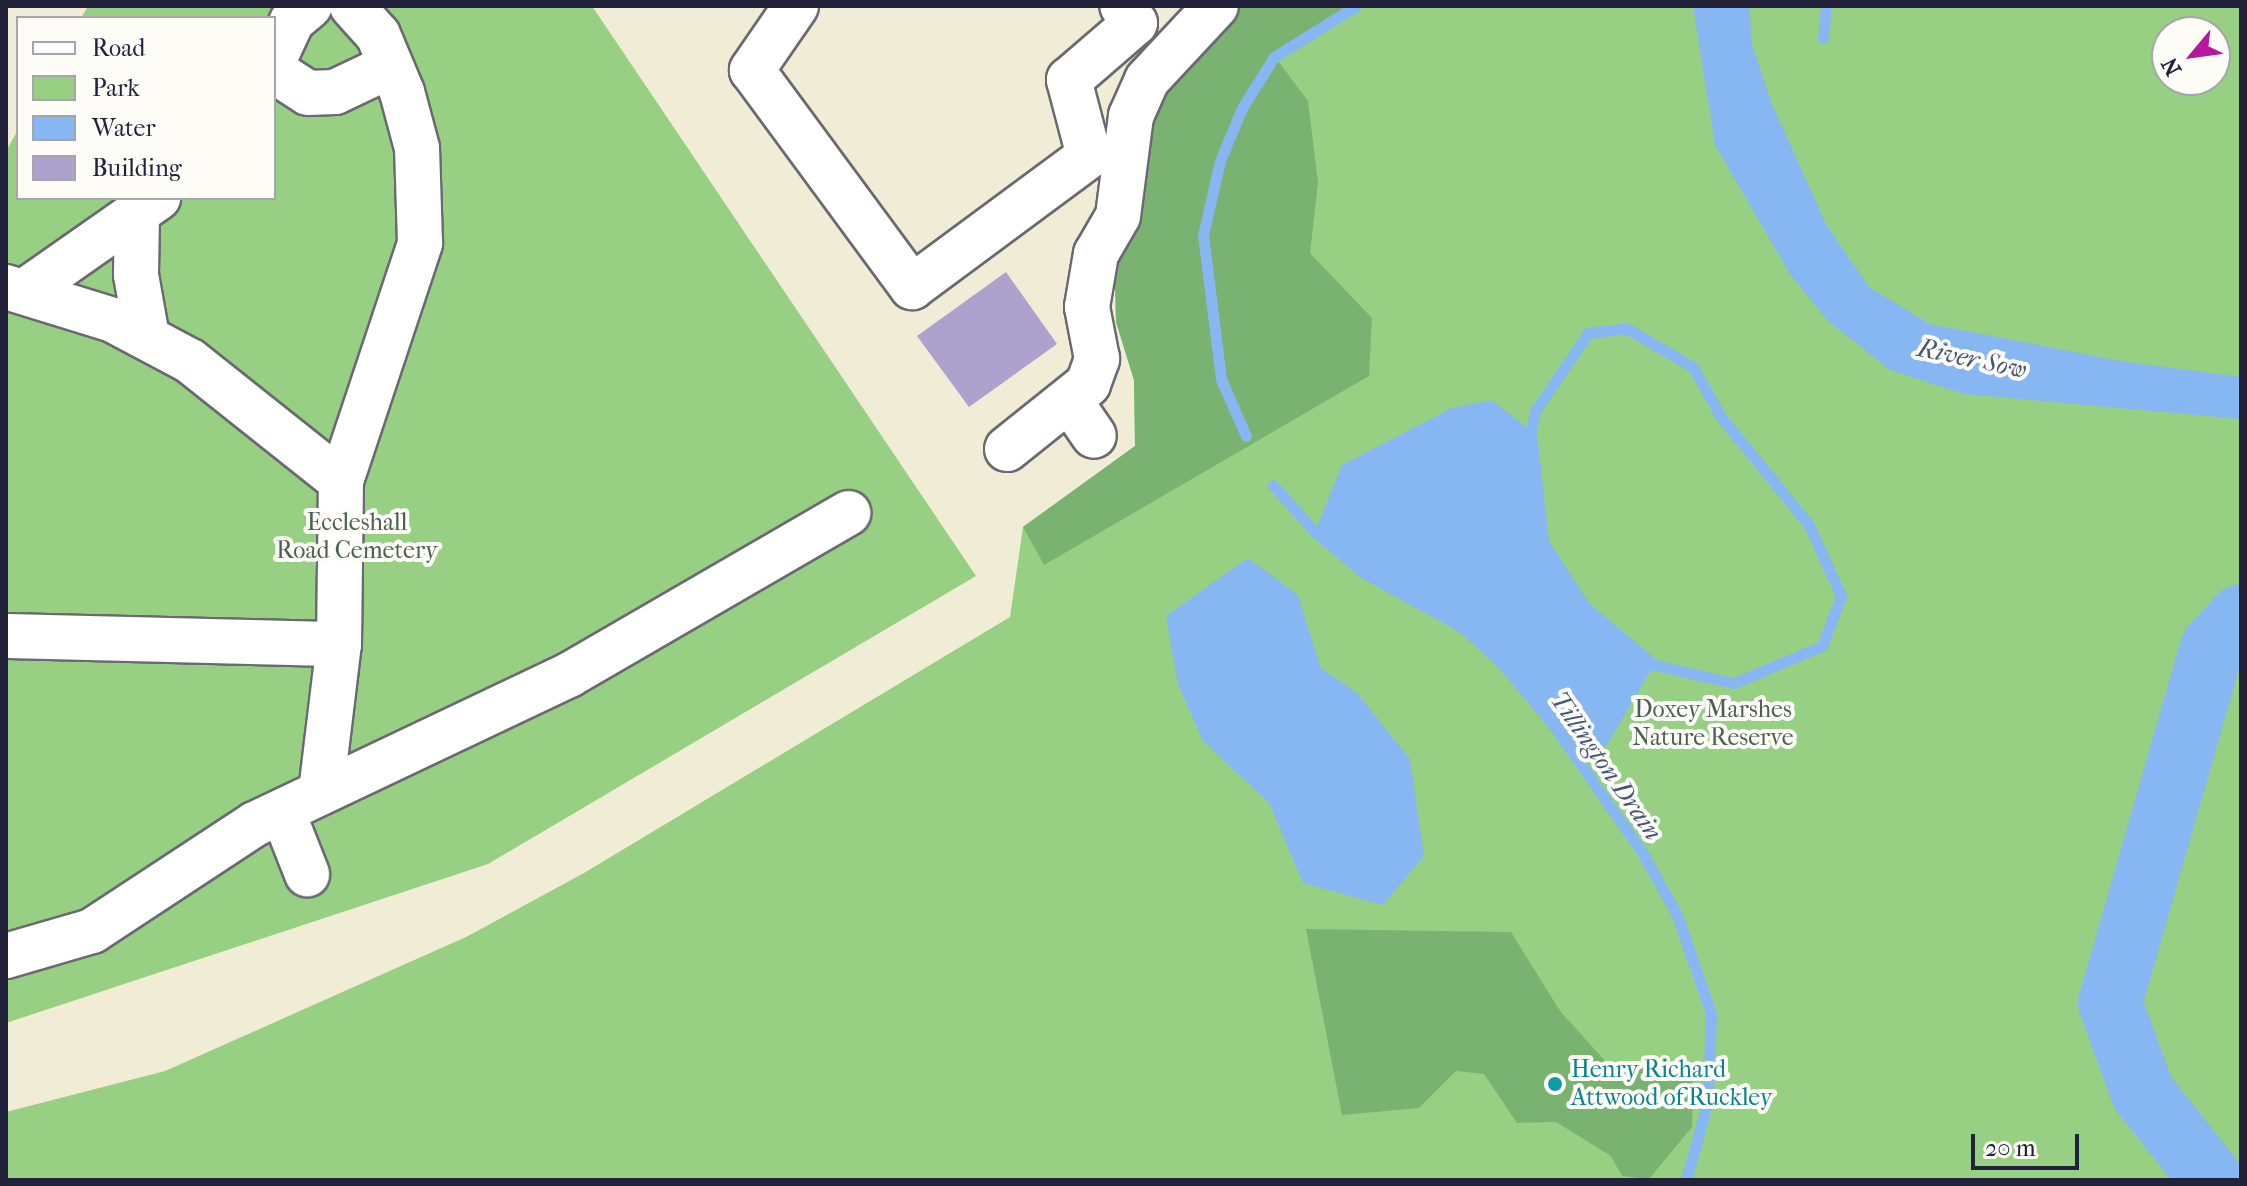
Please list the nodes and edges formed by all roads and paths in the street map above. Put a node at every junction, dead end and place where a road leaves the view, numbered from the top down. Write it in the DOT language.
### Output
graph roads {
  1 [pos="310,6"];
  2 [pos="352,6"];
  3 [pos="796,6"];
  4 [pos="1122,6"];
  5 [pos="1216,6"];
  6 [pos="276,56"];
  7 [pos="390,66"];
  8 [pos="276,72"];
  9 [pos="148,207"];
  10 [pos="17,288"];
  11 [pos="147,337"];
  12 [pos="1007,449"];
  13 [pos="341,481"];
  14 [pos="849,513"];
  15 [pos="6,636"];
  16 [pos="339,644"];
  17 [pos="321,792"];
  18 [pos="283,813"];
  19 [pos="307,874"];
  20 [pos="6,956"];
  1 -- 6 [label="lane"];
  2 -- 7 [label="lane"];
  3 -- 4 [label="lane"];
  5 -- 12 [label="lane"];
  7 -- 8 [label="lane"];
  7 -- 13 [label="lane"];
  9 -- 10 [label="lane"];
  9 -- 11 [label="lane"];
  10 -- 11 [label="lane"];
  11 -- 13 [label="lane"];
  13 -- 16 [label="lane"];
  14 -- 17 [label="lane"];
  15 -- 16 [label="lane"];
  16 -- 17 [label="lane"];
  17 -- 18 [label="lane"];
  18 -- 19 [label="lane"];
  18 -- 20 [label="lane"];
}
